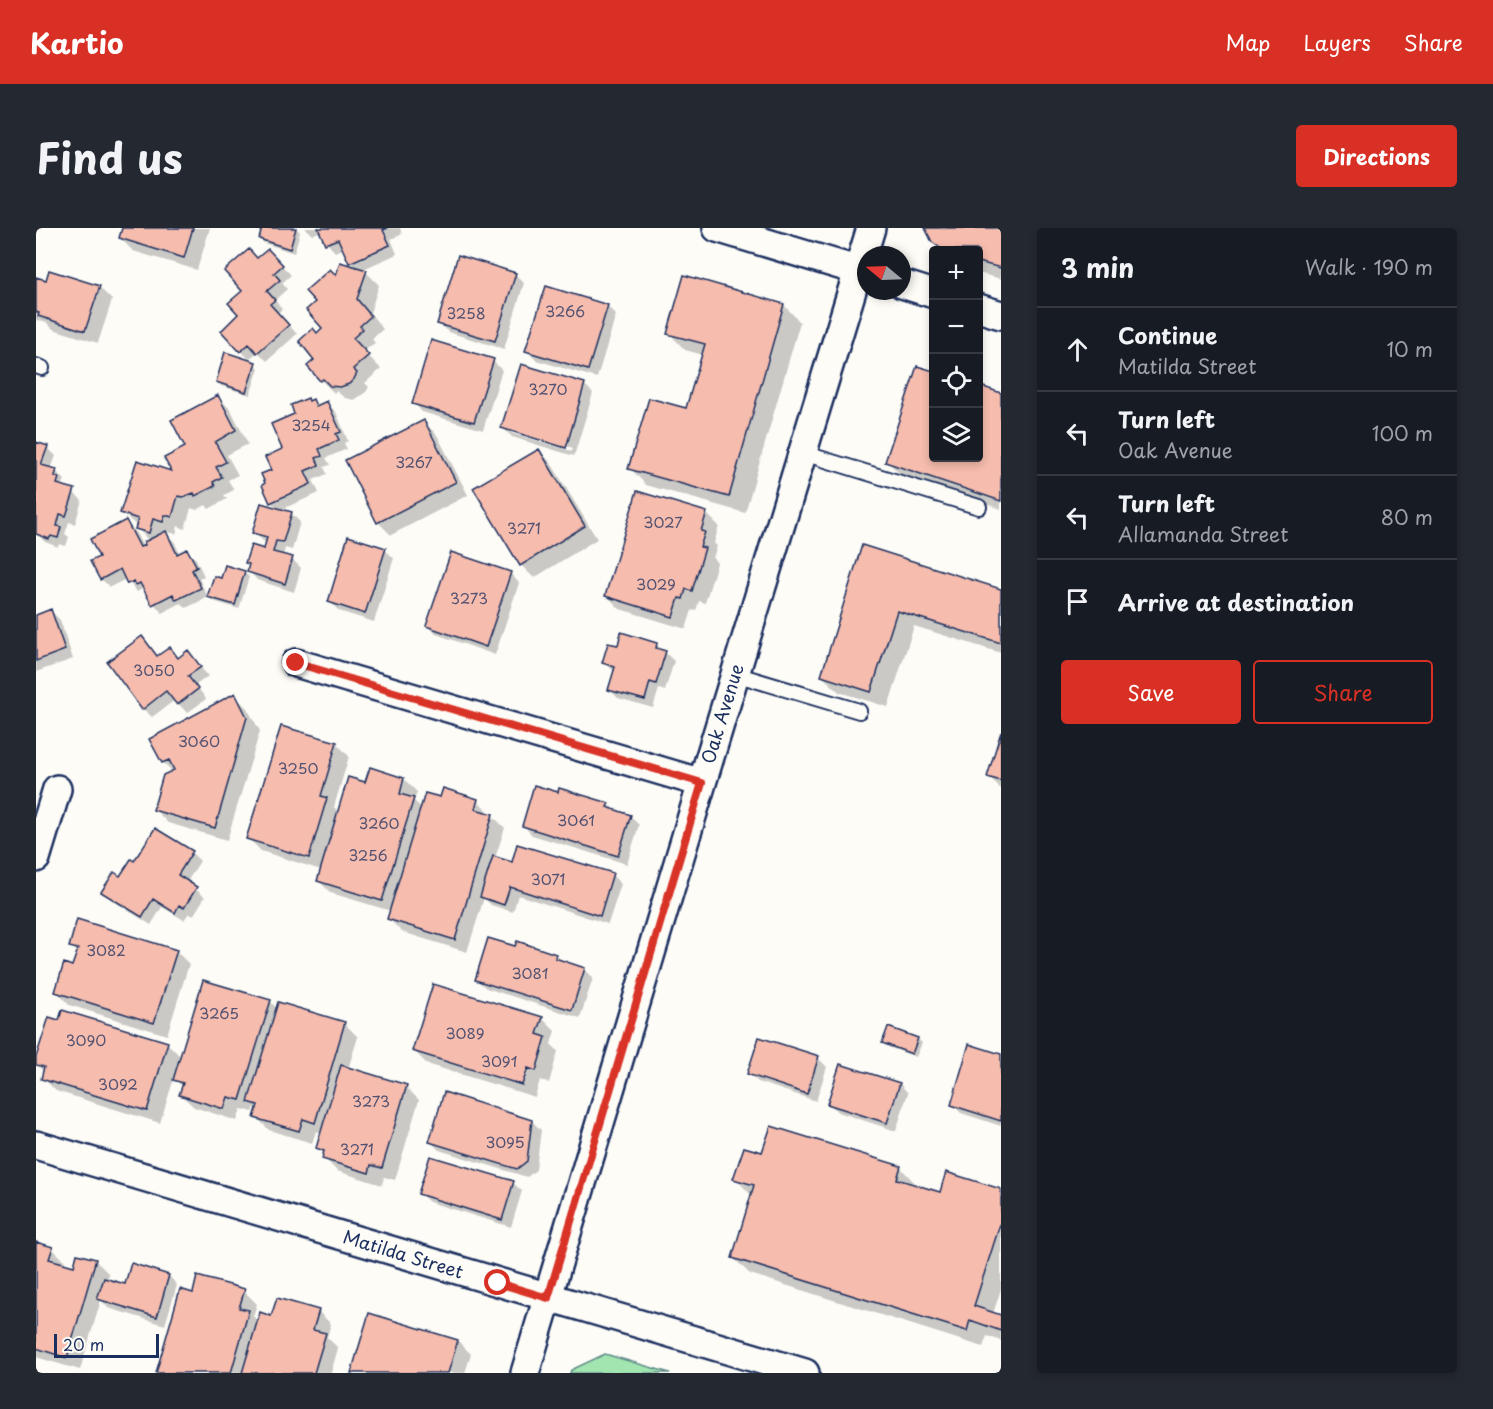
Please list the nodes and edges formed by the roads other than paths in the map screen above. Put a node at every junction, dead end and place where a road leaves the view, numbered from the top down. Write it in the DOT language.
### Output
graph roads {
  1 [pos="717,228"];
  2 [pos="872,228"];
  3 [pos="868,246"];
  4 [pos="857,270"];
  5 [pos="857,287"];
  6 [pos="911,287"];
  7 [pos="929,293"];
  8 [pos="983,310"];
  9 [pos="1001,315"];
  10 [pos="803,453"];
  11 [pos="978,507"];
  12 [pos="296,663"];
  13 [pos="735,674"];
  14 [pos="859,711"];
  15 [pos="702,783"];
  16 [pos="57,789"];
  17 [pos="36,858"];
  18 [pos="36,1145"];
  19 [pos="548,1298"];
  20 [pos="525,1373"];
  21 [pos="805,1373"];
  1 -- 4 [label="street"];
  2 -- 3 [label="street, Oak Avenue"];
  5 -- 10 [label="street, Oak Avenue"];
  6 -- 7 [label="street"];
  8 -- 9 [label="street"];
  10 -- 11 [label="lane"];
  10 -- 13 [label="street, Oak Avenue"];
  12 -- 15 [label="street"];
  13 -- 14 [label="lane"];
  13 -- 15 [label="street, Oak Avenue"];
  15 -- 19 [label="street, Oak Avenue"];
  16 -- 17 [label="street"];
  18 -- 19 [label="street, Matilda Street"];
  19 -- 20 [label="street, Oak Avenue"];
  19 -- 21 [label="street, Matilda Street"];
}
